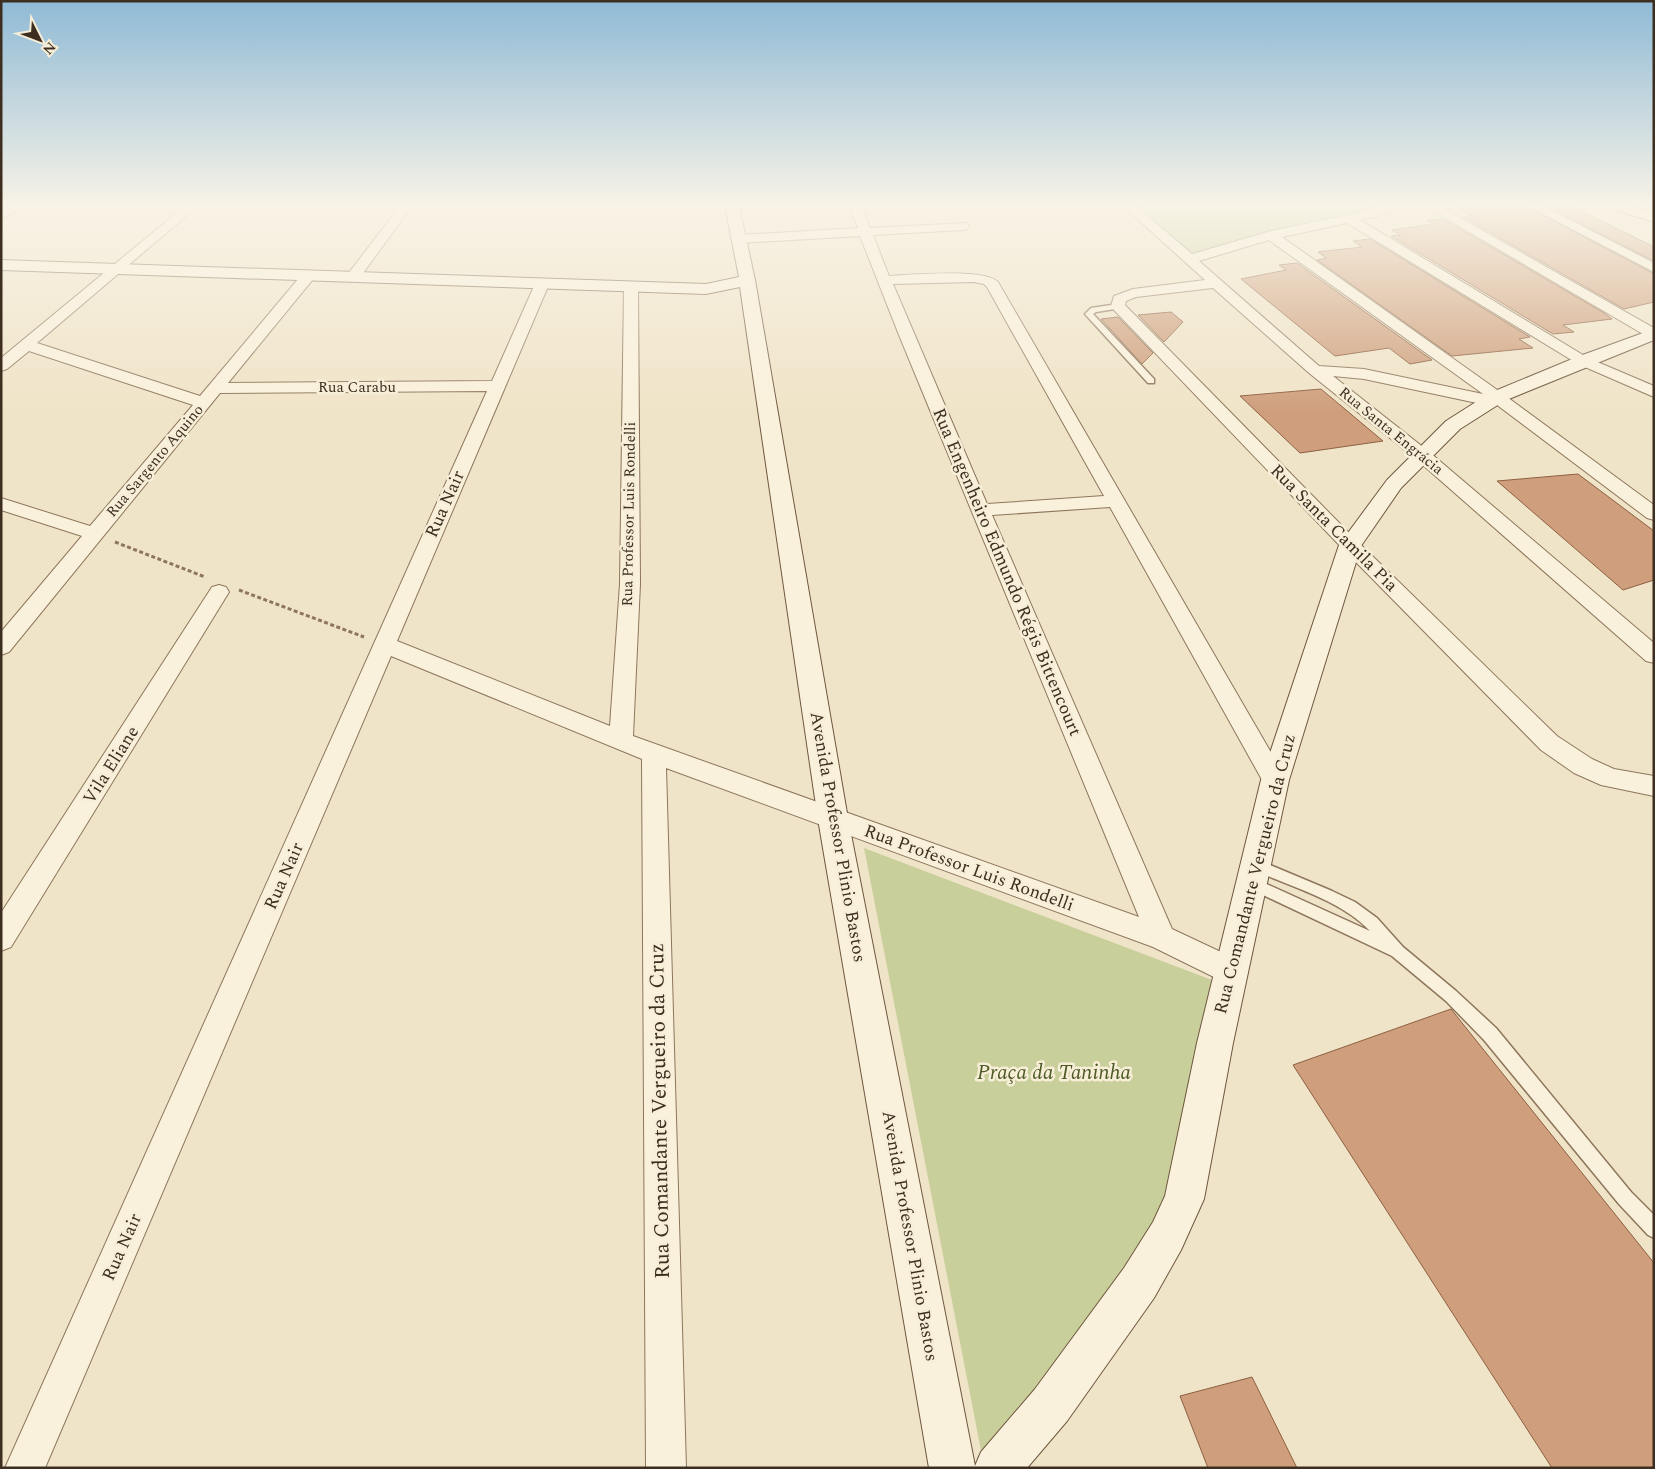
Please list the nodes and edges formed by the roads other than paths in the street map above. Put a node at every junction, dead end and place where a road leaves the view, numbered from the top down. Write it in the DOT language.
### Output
graph roads {
  1 [pos="109,275"];
  2 [pos="295,275"];
  3 [pos="309,275"];
  4 [pos="355,275"];
  5 [pos="746,275"];
  6 [pos="882,275"];
  7 [pos="1208,275"];
  8 [pos="1325,275"];
  9 [pos="1440,275"];
  10 [pos="1550,275"];
  11 [pos="353,277"];
  12 [pos="747,280"];
  13 [pos="884,280"];
  14 [pos="1218,283"];
  15 [pos="542,284"];
  16 [pos="631,287"];
  17 [pos="1118,306"];
  18 [pos="1654,334"];
  19 [pos="27,345"];
  20 [pos="1583,361"];
  21 [pos="1,366"];
  22 [pos="1315,370"];
  23 [pos="1151,381"];
  24 [pos="498,386"];
  25 [pos="216,388"];
  26 [pos="1654,392"];
  27 [pos="1494,399"];
  28 [pos="204,403"];
  29 [pos="1422,455"];
  30 [pos="1116,501"];
  31 [pos="1,504"];
  32 [pos="980,510"];
  33 [pos="1654,514"];
  34 [pos="94,534"];
  35 [pos="1350,545"];
  36 [pos="219,592"];
  37 [pos="385,645"];
  38 [pos="1,647"];
  39 [pos="1654,655"];
  40 [pos="621,740"];
  41 [pos="654,754"];
  42 [pos="1275,780"];
  43 [pos="1654,786"];
  44 [pos="833,819"];
  45 [pos="1253,874"];
  46 [pos="1,938"];
  47 [pos="1162,938"];
  48 [pos="1230,971"];
  49 [pos="1654,1229"];
  50 [pos="25,1468"];
  51 [pos="666,1468"];
  52 [pos="952,1468"];
  53 [pos="997,1468"];
  1 -- 19 [label="street"];
  2 -- 3 [label="street"];
  3 -- 11 [label="street"];
  3 -- 25 [label="street, Rua Sargento Aquino"];
  4 -- 11 [label="street"];
  5 -- 12 [label="street, Avenida Professor Plinio Bastos"];
  6 -- 13 [label="street, Rua Engenheiro Edmundo Régis Bittencourt"];
  7 -- 14 [label="street, Rua Santa Engrácia"];
  8 -- 27 [label="street"];
  9 -- 20 [label="street"];
  10 -- 18 [label="street"];
  11 -- 15 [label="street"];
  12 -- 16 [label="street"];
  12 -- 44 [label="street, Avenida Professor Plinio Bastos"];
  13 -- 30 [label="street"];
  13 -- 32 [label="street, Rua Engenheiro Edmundo Régis Bittencourt"];
  14 -- 17 [label="street"];
  14 -- 22 [label="street, Rua Santa Engrácia"];
  15 -- 16 [label="street"];
  15 -- 24 [label="street, Rua Nair"];
  16 -- 40 [label="street, Rua Professor Luis Rondelli"];
  17 -- 23 [label="lane"];
  17 -- 35 [label="street, Rua Santa Camila Pia"];
  18 -- 20 [label="street, Rua Comandante Vergueiro da Cruz"];
  19 -- 21 [label="street"];
  19 -- 28 [label="street"];
  20 -- 26 [label="street"];
  20 -- 27 [label="street, Rua Comandante Vergueiro da Cruz"];
  22 -- 27 [label="street"];
  22 -- 29 [label="street, Rua Santa Engrácia"];
  24 -- 25 [label="street, Rua Carabu"];
  24 -- 37 [label="street, Rua Nair"];
  25 -- 28 [label="street, Rua Sargento Aquino"];
  27 -- 29 [label="street, Rua Comandante Vergueiro da Cruz"];
  27 -- 33 [label="street"];
  28 -- 34 [label="street, Rua Sargento Aquino"];
  29 -- 35 [label="street, Rua Comandante Vergueiro da Cruz"];
  29 -- 39 [label="street, Rua Santa Engrácia"];
  30 -- 32 [label="street"];
  30 -- 42 [label="street"];
  31 -- 34 [label="street"];
  32 -- 47 [label="street, Rua Engenheiro Edmundo Régis Bittencourt"];
  34 -- 38 [label="street, Rua Sargento Aquino"];
  35 -- 42 [label="street, Rua Comandante Vergueiro da Cruz"];
  35 -- 43 [label="street, Rua Santa Camila Pia"];
  36 -- 46 [label="street, Vila Eliane"];
  37 -- 40 [label="street, Rua Professor Luis Rondelli"];
  37 -- 50 [label="street, Rua Nair"];
  40 -- 41 [label="street, Rua Professor Luis Rondelli"];
  41 -- 44 [label="street, Rua Professor Luis Rondelli"];
  41 -- 51 [label="street, Rua Comandante Vergueiro da Cruz"];
  42 -- 45 [label="street, Rua Comandante Vergueiro da Cruz"];
  44 -- 47 [label="street, Rua Professor Luis Rondelli"];
  44 -- 52 [label="street, Avenida Professor Plinio Bastos"];
  45 -- 48 [label="street, Rua Comandante Vergueiro da Cruz"];
  45 -- 49 [label="lane"];
  47 -- 48 [label="street, Rua Professor Luis Rondelli"];
  48 -- 53 [label="street, Rua Comandante Vergueiro da Cruz"];
}
